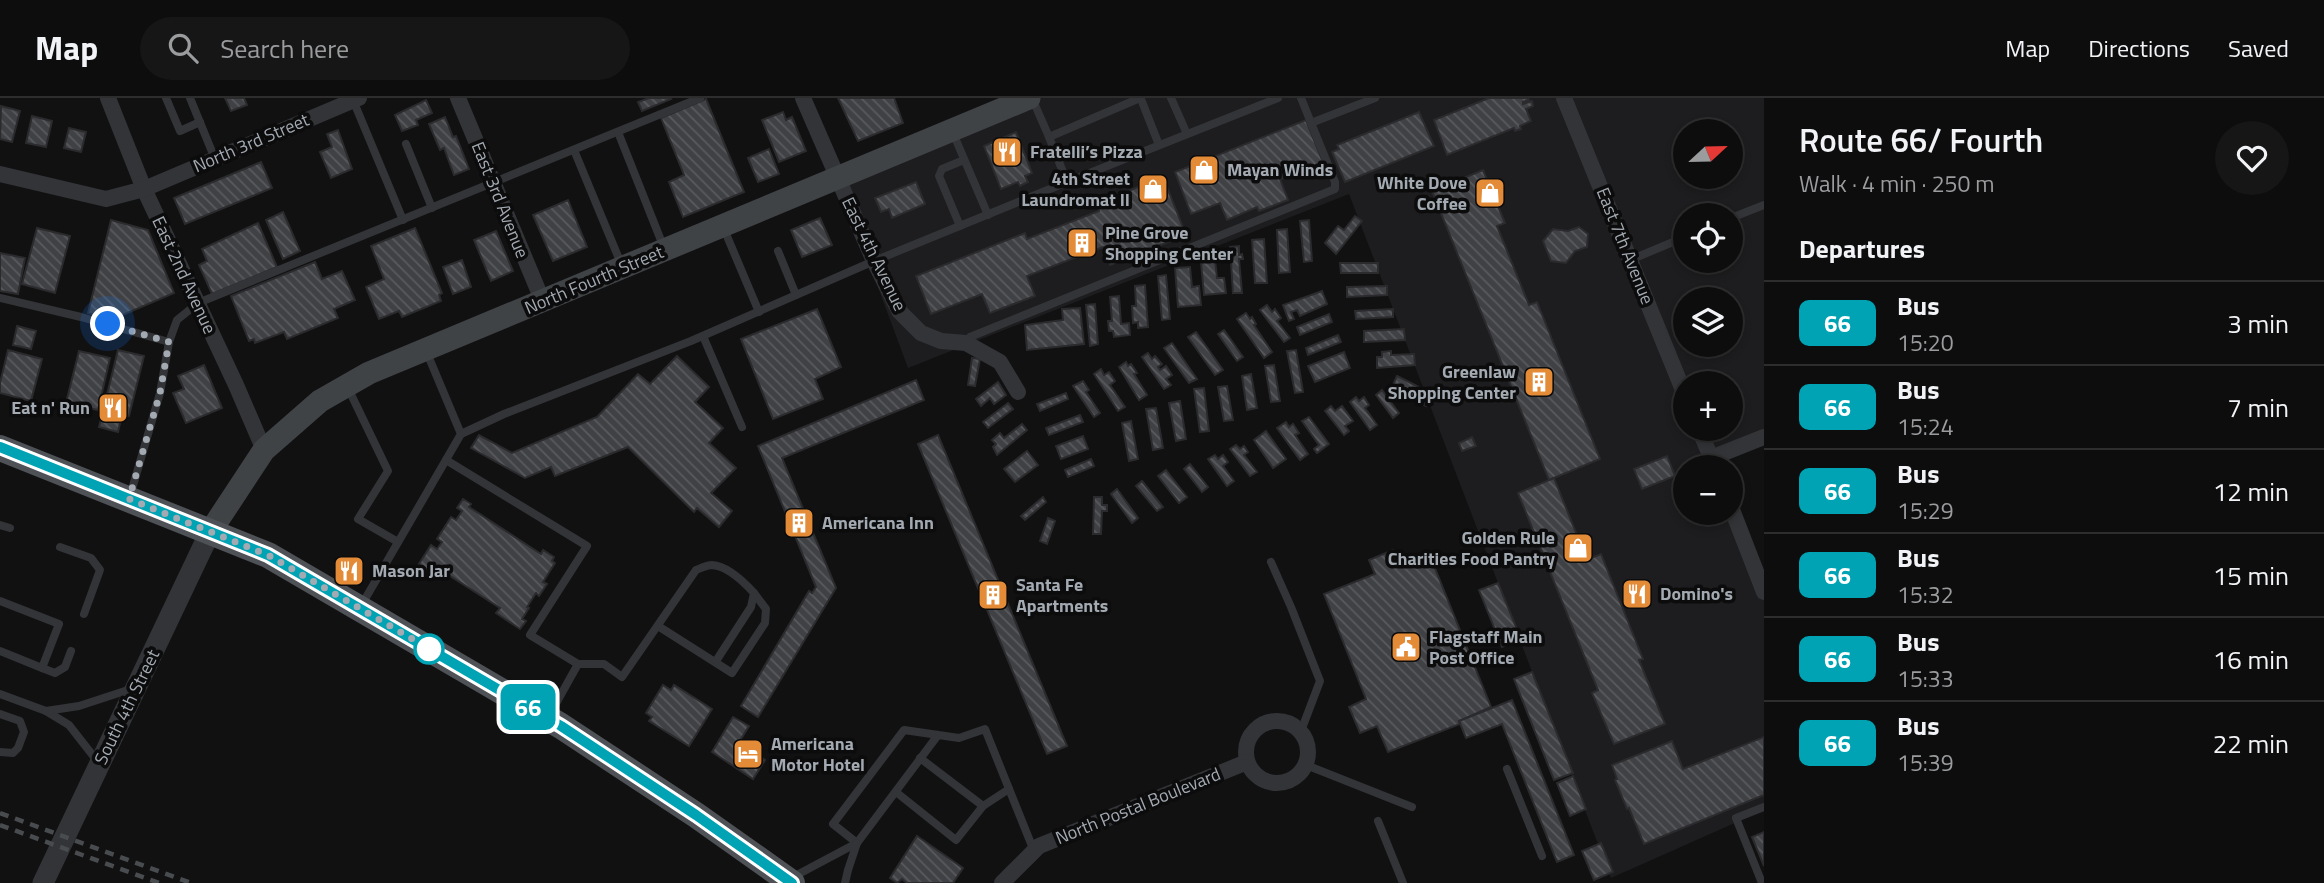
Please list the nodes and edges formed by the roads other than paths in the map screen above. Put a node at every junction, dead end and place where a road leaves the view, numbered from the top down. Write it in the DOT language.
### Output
graph roads {
  1 [pos="108,98"];
  2 [pos="166,98"];
  3 [pos="190,98"];
  4 [pos="458,98"];
  5 [pos="700,98"];
  6 [pos="803,98"];
  7 [pos="1031,98"];
  8 [pos="1171,98"];
  9 [pos="1301,98"];
  10 [pos="1376,98"];
  11 [pos="1564,98"];
  12 [pos="356,99"];
  13 [pos="1140,99"];
  14 [pos="1272,99"];
  15 [pos="200,122"];
  16 [pos="1311,123"];
  17 [pos="952,130"];
  18 [pos="618,132"];
  19 [pos="1186,134"];
  20 [pos="1049,136"];
  21 [pos="406,144"];
  22 [pos="1159,145"];
  23 [pos="574,150"];
  24 [pos="215,159"];
  25 [pos="964,160"];
  26 [pos="0,174"];
  27 [pos="837,177"];
  28 [pos="1067,182"];
  29 [pos="494,183"];
  30 [pos="144,189"];
  31 [pos="1764,205"];
  32 [pos="432,208"];
  33 [pos="1743,213"];
  34 [pos="988,215"];
  35 [pos="403,220"];
  36 [pos="722,226"];
  37 [pos="960,226"];
  38 [pos="1673,242"];
  39 [pos="665,250"];
  40 [pos="778,251"];
  41 [pos="1630,260"];
  42 [pos="874,261"];
  43 [pos="623,268"];
  44 [pos="796,295"];
  45 [pos="0,298"];
  46 [pos="543,302"];
  47 [pos="198,303"];
  48 [pos="759,312"];
  49 [pos="703,336"];
  50 [pos="169,342"];
  51 [pos="966,343"];
  52 [pos="425,350"];
  53 [pos="1675,371"];
  54 [pos="347,386"];
  55 [pos="1018,392"];
  56 [pos="742,427"];
  57 [pos="461,434"];
  58 [pos="1764,437"];
  59 [pos="0,447"];
  60 [pos="264,450"];
  61 [pos="1729,455"];
  62 [pos="446,460"];
  63 [pos="129,499"];
  64 [pos="0,525"];
  65 [pos="1738,525"];
  66 [pos="10,528"];
  67 [pos="211,532"];
  68 [pos="398,542"];
  69 [pos="60,547"];
  70 [pos="1270,562"];
  71 [pos="1764,592"];
  72 [pos="754,593"];
  73 [pos="0,601"];
  74 [pos="359,610"];
  75 [pos="84,614"];
  76 [pos="658,626"];
  77 [pos="0,651"];
  78 [pos="71,651"];
  79 [pos="716,661"];
  80 [pos="578,664"];
  81 [pos="41,668"];
  82 [pos="136,688"];
  83 [pos="0,694"];
  84 [pos="46,711"];
  85 [pos="0,713"];
  86 [pos="548,718"];
  87 [pos="1301,731"];
  88 [pos="938,735"];
  89 [pos="0,752"];
  90 [pos="920,758"];
  91 [pos="1247,762"];
  92 [pos="1306,765"];
  93 [pos="99,766"];
  94 [pos="1507,769"];
  95 [pos="1009,789"];
  96 [pos="895,792"];
  97 [pos="983,806"];
  98 [pos="1412,807"];
  99 [pos="1764,807"];
  100 [pos="1378,821"];
  101 [pos="857,843"];
  102 [pos="1034,851"];
  103 [pos="1542,856"];
  104 [pos="790,882"];
  105 [pos="43,883"];
  106 [pos="845,883"];
  107 [pos="1002,883"];
  108 [pos="1403,883"];
  109 [pos="1762,883"];
  1 -- 30 [label="street, East 2nd Avenue"];
  2 -- 15 [label="lane"];
  3 -- 15 [label="lane"];
  4 -- 29 [label="street, East 3rd Avenue"];
  5 -- 18 [label="lane"];
  6 -- 27 [label="street, East 4th Avenue"];
  7 -- 17 [label="main road, North Fourth Street"];
  7 -- 20 [label="lane"];
  8 -- 19 [label="lane"];
  9 -- 16 [label="lane"];
  10 -- 16 [label="lane"];
  11 -- 41 [label="street, East 7th Avenue"];
  12 -- 24 [label="street, North 3rd Street"];
  12 -- 35 [label="lane"];
  13 -- 20 [label="lane"];
  13 -- 22 [label="lane"];
  14 -- 19 [label="lane"];
  15 -- 24 [label="lane"];
  16 -- 51 [label="lane"];
  17 -- 25 [label="lane"];
  17 -- 27 [label="main road, North Fourth Street"];
  18 -- 23 [label="lane"];
  18 -- 39 [label="lane"];
  19 -- 22 [label="lane"];
  20 -- 28 [label="lane"];
  21 -- 32 [label="lane"];
  22 -- 28 [label="lane"];
  23 -- 29 [label="lane"];
  23 -- 43 [label="lane"];
  24 -- 30 [label="street, North 3rd Street"];
  25 -- 34 [label="lane"];
  25 -- 37 [label="lane"];
  26 -- 30 [label="street, North 3rd Street"];
  27 -- 36 [label="main road, North Fourth Street"];
  27 -- 42 [label="street, East 4th Avenue"];
  28 -- 34 [label="lane"];
  29 -- 32 [label="lane"];
  29 -- 46 [label="street, East 3rd Avenue"];
  30 -- 47 [label="street, East 2nd Avenue"];
  31 -- 33 [label="lane"];
  32 -- 35 [label="lane"];
  34 -- 37 [label="lane"];
  35 -- 47 [label="lane"];
  36 -- 39 [label="main road, North Fourth Street"];
  36 -- 48 [label="lane"];
  37 -- 42 [label="lane"];
  38 -- 41 [label="lane"];
  39 -- 43 [label="main road, North Fourth Street"];
  40 -- 44 [label="lane"];
  41 -- 53 [label="street, East 7th Avenue"];
  42 -- 44 [label="lane"];
  42 -- 51 [label="street, East 4th Avenue"];
  43 -- 46 [label="main road, North Fourth Street"];
  44 -- 48 [label="lane"];
  45 -- 50 [label="lane"];
  46 -- 52 [label="main road, North Fourth Street"];
  47 -- 50 [label="lane"];
  47 -- 60 [label="street, East 2nd Avenue"];
  48 -- 49 [label="lane"];
  49 -- 56 [label="lane"];
  49 -- 57 [label="lane"];
  50 -- 63 [label="lane"];
  51 -- 55 [label="street, East 4th Avenue"];
  52 -- 54 [label="main road, North Fourth Street"];
  52 -- 57 [label="lane"];
  54 -- 60 [label="main road, North Fourth Street"];
  54 -- 68 [label="lane"];
  57 -- 62 [label="lane"];
  58 -- 61 [label="street"];
  59 -- 63 [label="main road"];
  60 -- 67 [label="main road, North Fourth Street"];
  62 -- 68 [label="lane"];
  62 -- 80 [label="lane"];
  63 -- 67 [label="main road"];
  64 -- 66 [label="lane"];
  65 -- 71 [label="street"];
  67 -- 74 [label="main road"];
  67 -- 82 [label="street, South 4th Street"];
  68 -- 74 [label="lane"];
  69 -- 75 [label="lane"];
  70 -- 87 [label="lane"];
  72 -- 76 [label="lane"];
  72 -- 79 [label="lane"];
  72 -- 79 [label="lane"];
  73 -- 81 [label="lane"];
  74 -- 86 [label="main road"];
  76 -- 79 [label="lane"];
  76 -- 80 [label="lane"];
  77 -- 81 [label="lane"];
  78 -- 81 [label="lane"];
  80 -- 86 [label="lane"];
  82 -- 84 [label="lane"];
  82 -- 93 [label="street, South 4th Street"];
  83 -- 84 [label="lane"];
  84 -- 93 [label="lane"];
  85 -- 89 [label="lane"];
  86 -- 104 [label="main road"];
  87 -- 91 [label="street"];
  87 -- 92 [label="street"];
  88 -- 90 [label="lane"];
  88 -- 95 [label="lane"];
  88 -- 101 [label="lane"];
  90 -- 96 [label="lane"];
  90 -- 97 [label="lane"];
  91 -- 92 [label="street"];
  91 -- 102 [label="street, North Postal Boulevard"];
  92 -- 98 [label="lane"];
  93 -- 105 [label="street, South 4th Street"];
  94 -- 103 [label="lane"];
  95 -- 97 [label="lane"];
  95 -- 102 [label="lane"];
  96 -- 97 [label="lane"];
  96 -- 101 [label="lane"];
  99 -- 109 [label="lane"];
  100 -- 108 [label="lane"];
  101 -- 104 [label="lane"];
  101 -- 106 [label="lane"];
  102 -- 107 [label="street, North Postal Boulevard"];
}
